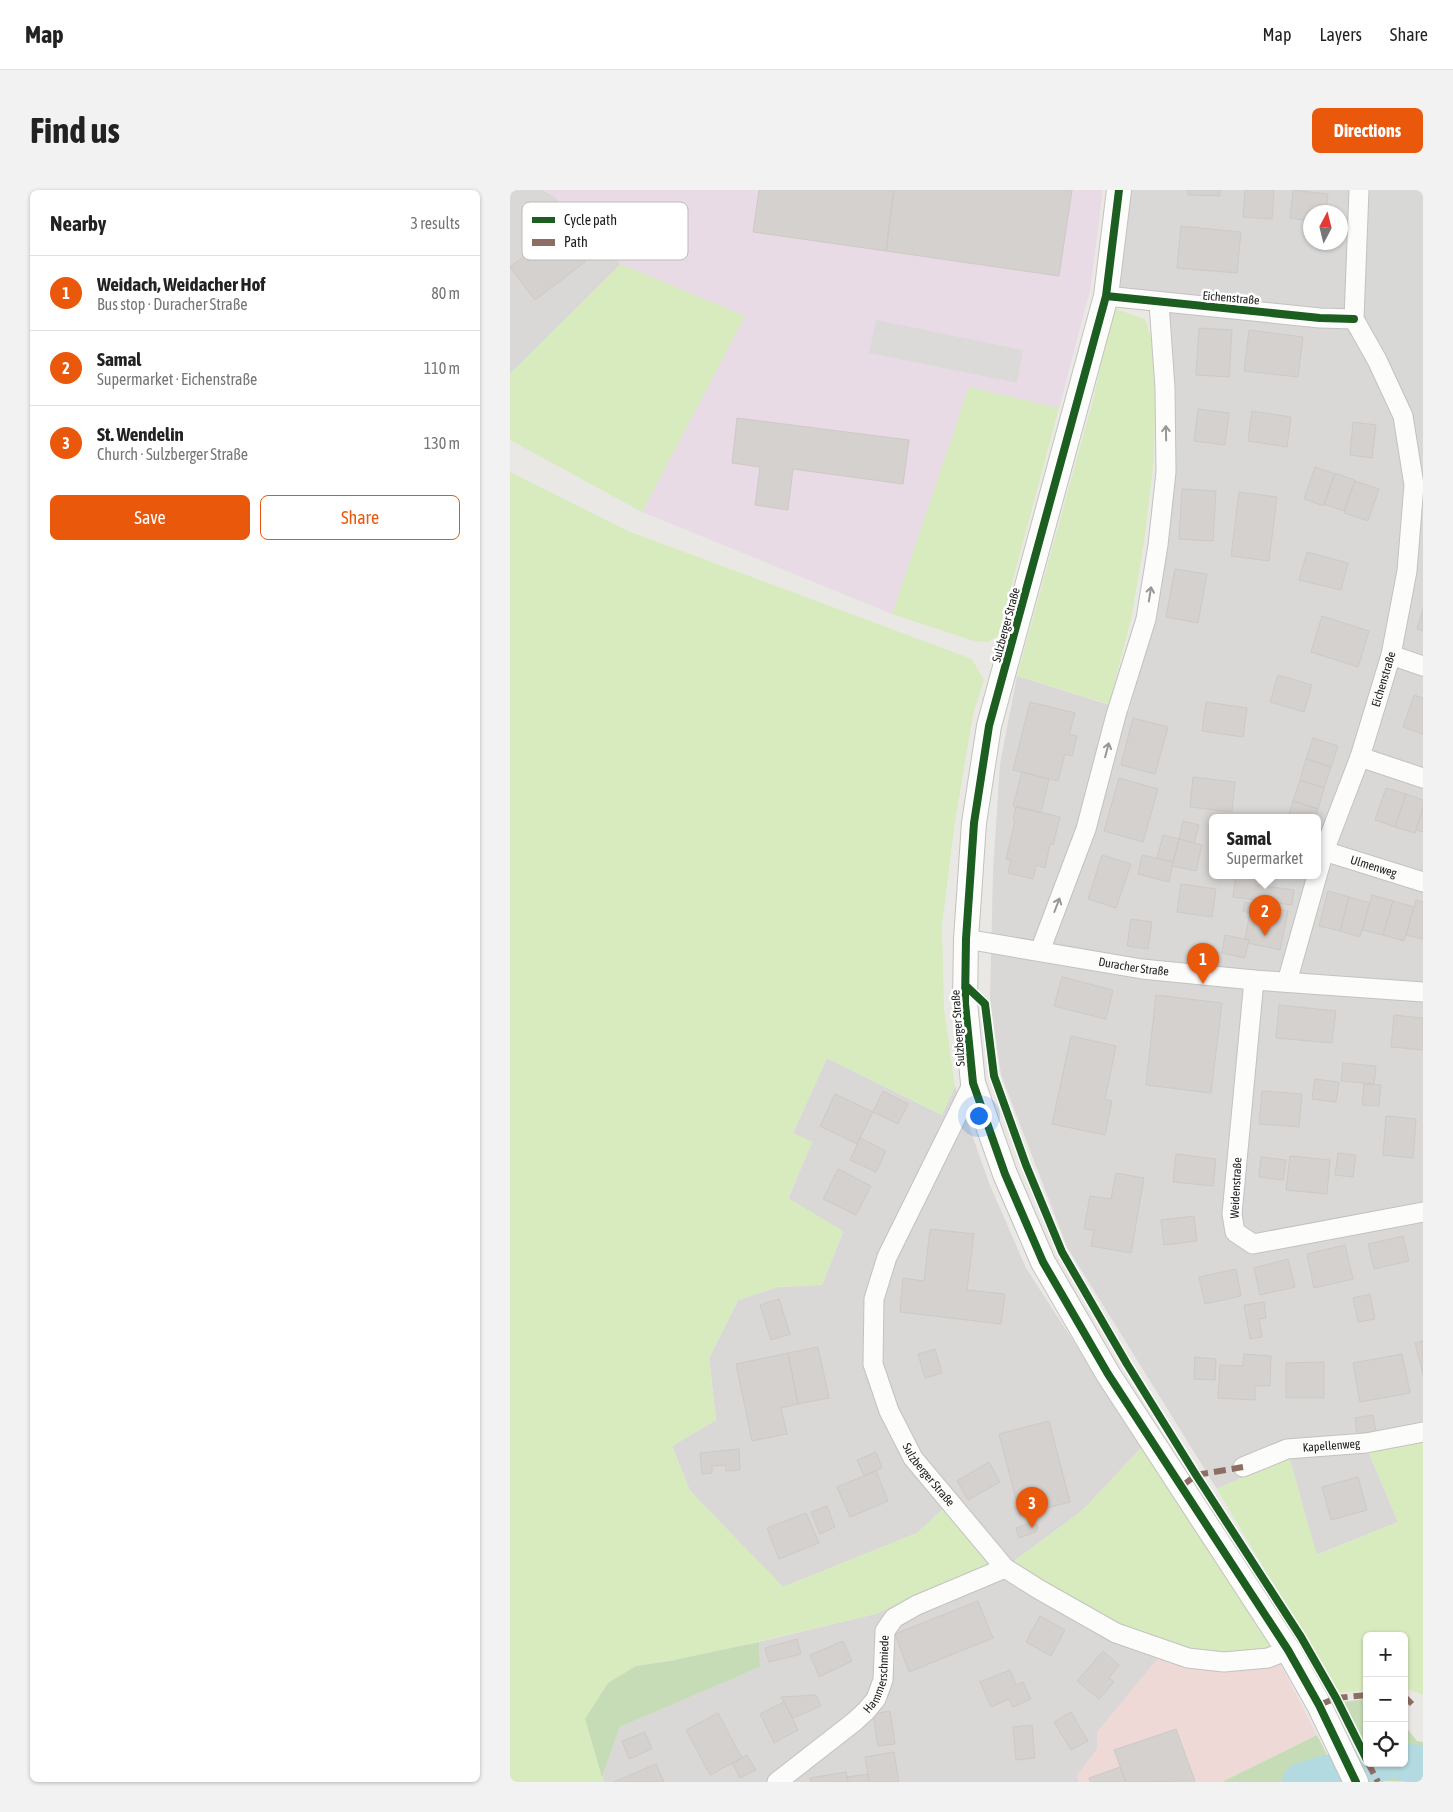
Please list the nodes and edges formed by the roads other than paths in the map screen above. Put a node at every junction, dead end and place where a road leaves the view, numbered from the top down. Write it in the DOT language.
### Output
graph roads {
  1 [pos="1119,190"];
  2 [pos="1359,190"];
  3 [pos="1106,296"];
  4 [pos="1158,303"];
  5 [pos="1354,319"];
  6 [pos="1419,486"];
  7 [pos="1415,574"];
  8 [pos="1391,655"];
  9 [pos="1423,666"];
  10 [pos="1360,757"];
  11 [pos="1423,778"];
  12 [pos="1324,851"];
  13 [pos="1321,862"];
  14 [pos="1316,879"];
  15 [pos="1423,882"];
  16 [pos="966,939"];
  17 [pos="1040,950"];
  18 [pos="1254,980"];
  19 [pos="1287,982"];
  20 [pos="1423,992"];
  21 [pos="973,1082"];
  22 [pos="1423,1212"];
  23 [pos="1423,1432"];
  24 [pos="1243,1467"];
  25 [pos="1006,1568"];
  26 [pos="1288,1650"];
  27 [pos="777,1782"];
  28 [pos="1356,1782"];
  1 -- 3 [label="street, Sulzberger Straße"];
  2 -- 5 [label="street"];
  3 -- 4 [label="street, Eichenstraße"];
  3 -- 16 [label="street, Sulzberger Straße"];
  4 -- 5 [label="street, Eichenstraße"];
  17 -- 4 [label="street, one-way"];
  5 -- 6 [label="street, Eichenstraße"];
  6 -- 7 [label="street, Eichenstraße"];
  7 -- 8 [label="street, Eichenstraße"];
  8 -- 9 [label="street"];
  8 -- 10 [label="street, Eichenstraße"];
  10 -- 11 [label="street"];
  10 -- 12 [label="street, Eichenstraße"];
  12 -- 13 [label="street, Eichenstraße"];
  12 -- 15 [label="street, Ulmenweg"];
  14 -- 19 [label="street, Eichenstraße"];
  16 -- 17 [label="street, Duracher Straße"];
  16 -- 21 [label="street, Sulzberger Straße"];
  17 -- 18 [label="street, Duracher Straße"];
  18 -- 19 [label="street, Duracher Straße"];
  18 -- 22 [label="street, Weidenstraße"];
  19 -- 20 [label="street, Duracher Straße"];
  21 -- 25 [label="street, Sulzberger Straße"];
  21 -- 26 [label="street, Sulzberger Straße"];
  23 -- 24 [label="street, Kapellenweg"];
  25 -- 26 [label="street, Sulzberger Straße"];
  25 -- 27 [label="street, Hammerschmiede"];
  26 -- 28 [label="street, Sulzberger Straße"];
}
